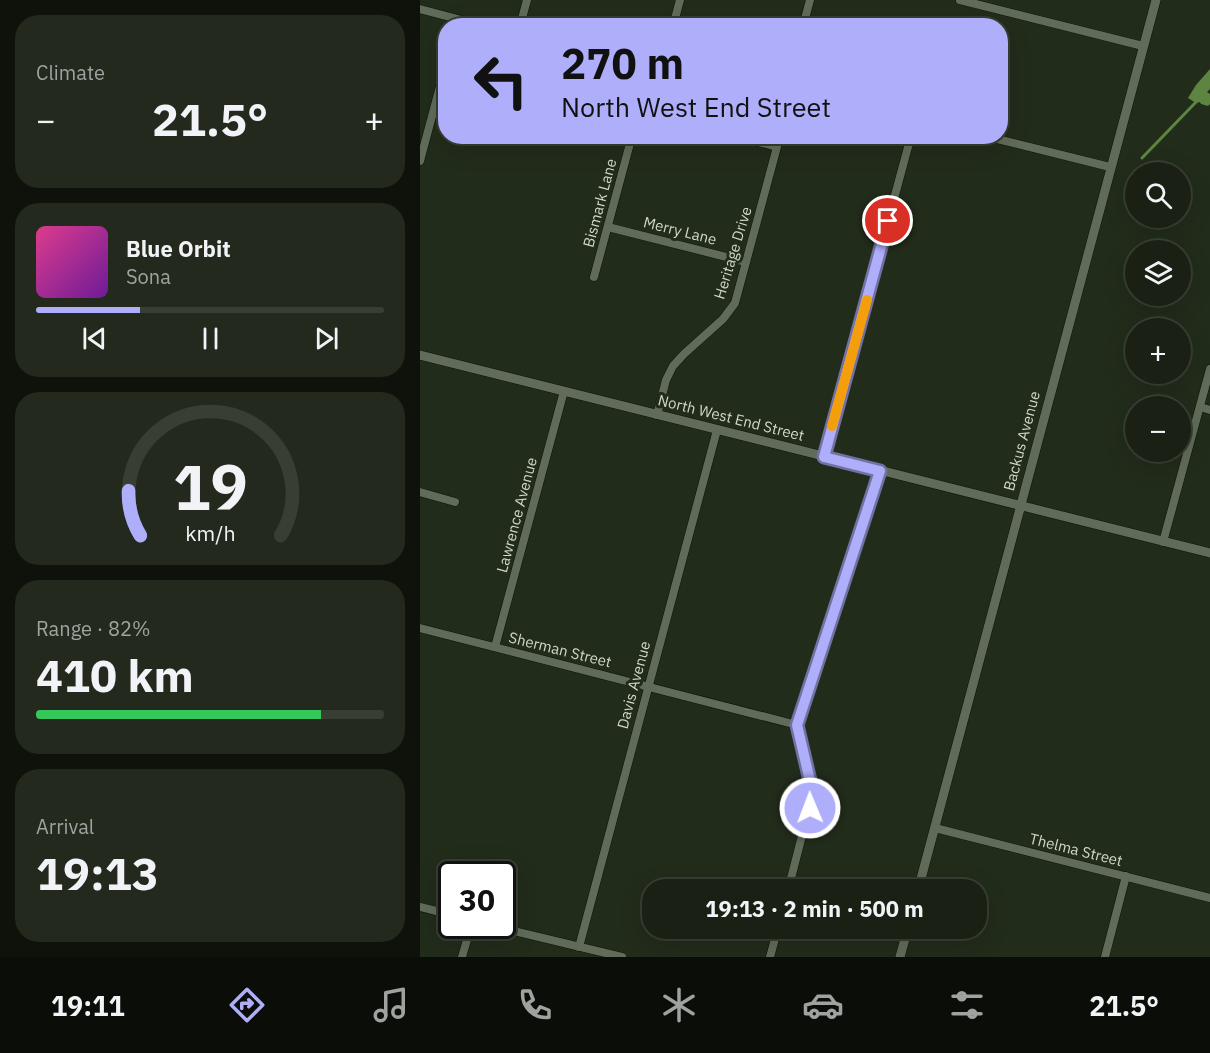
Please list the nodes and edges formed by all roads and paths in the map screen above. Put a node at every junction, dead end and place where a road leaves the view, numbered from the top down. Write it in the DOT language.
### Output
graph roads {
  1 [pos="527,0"];
  2 [pos="680,0"];
  3 [pos="810,0"];
  4 [pos="960,0"];
  5 [pos="1156,0"];
  6 [pos="420,9"];
  7 [pos="446,18"];
  8 [pos="522,18"];
  9 [pos="675,18"];
  10 [pos="805,18"];
  11 [pos="1143,46"];
  12 [pos="438,94"];
  13 [pos="1008,142"];
  14 [pos="630,144"];
  15 [pos="766,144"];
  16 [pos="909,144"];
  17 [pos="420,160"];
  18 [pos="1110,167"];
  19 [pos="608,227"];
  20 [pos="746,261"];
  21 [pos="594,277"];
  22 [pos="420,355"];
  23 [pos="1210,369"];
  24 [pos="564,391"];
  25 [pos="1200,407"];
  26 [pos="1210,410"];
  27 [pos="657,415"];
  28 [pos="717,430"];
  29 [pos="824,457"];
  30 [pos="880,471"];
  31 [pos="420,492"];
  32 [pos="455,502"];
  33 [pos="1020,506"];
  34 [pos="1163,542"];
  35 [pos="1210,553"];
  36 [pos="420,628"];
  37 [pos="495,647"];
  38 [pos="648,686"];
  39 [pos="797,725"];
  40 [pos="935,828"];
  41 [pos="1126,876"];
  42 [pos="791,879"];
  43 [pos="921,879"];
  44 [pos="1210,898"];
  45 [pos="420,907"];
  46 [pos="438,912"];
  47 [pos="516,932"];
  48 [pos="467,939"];
  49 [pos="775,939"];
  50 [pos="905,939"];
  51 [pos="579,947"];
  52 [pos="462,957"];
  53 [pos="622,957"];
  54 [pos="770,957"];
  55 [pos="900,957"];
  56 [pos="1105,957"];
  1 -- 8 [label="street"];
  2 -- 9 [label="street"];
  3 -- 10 [label="street"];
  4 -- 11 [label="street"];
  5 -- 11 [label="street, Backus Avenue"];
  6 -- 7 [label="street"];
  11 -- 18 [label="street, Backus Avenue"];
  12 -- 17 [label="street"];
  13 -- 18 [label="street"];
  14 -- 19 [label="street, Bismark Lane"];
  15 -- 20 [label="street, Heritage Drive"];
  16 -- 29 [label="street"];
  18 -- 33 [label="street, Backus Avenue"];
  19 -- 20 [label="street, Merry Lane"];
  19 -- 21 [label="street, Bismark Lane"];
  20 -- 27 [label="street, Heritage Drive"];
  22 -- 24 [label="street, North West End Street"];
  23 -- 25 [label="street"];
  24 -- 27 [label="street, North West End Street"];
  24 -- 37 [label="street, Lawrence Avenue"];
  25 -- 26 [label="street"];
  25 -- 34 [label="street"];
  27 -- 28 [label="street, North West End Street"];
  28 -- 29 [label="street, North West End Street"];
  28 -- 38 [label="street, Davis Avenue"];
  29 -- 30 [label="street, North West End Street"];
  30 -- 33 [label="street, North West End Street"];
  30 -- 39 [label="street"];
  31 -- 32 [label="street"];
  33 -- 34 [label="street, North West End Street"];
  33 -- 40 [label="street, Backus Avenue"];
  34 -- 35 [label="street, North West End Street"];
  36 -- 37 [label="street, Sherman Street"];
  37 -- 38 [label="street, Sherman Street"];
  38 -- 39 [label="street, Sherman Street"];
  38 -- 51 [label="street, Davis Avenue"];
  39 -- 42 [label="street"];
  40 -- 41 [label="street, Thelma Street"];
  40 -- 43 [label="street, Backus Avenue"];
  41 -- 44 [label="street, Thelma Street"];
  41 -- 56 [label="street"];
  45 -- 46 [label="street"];
  47 -- 51 [label="street"];
  48 -- 52 [label="street"];
  49 -- 54 [label="street"];
  50 -- 55 [label="street"];
  51 -- 53 [label="street"];
}
